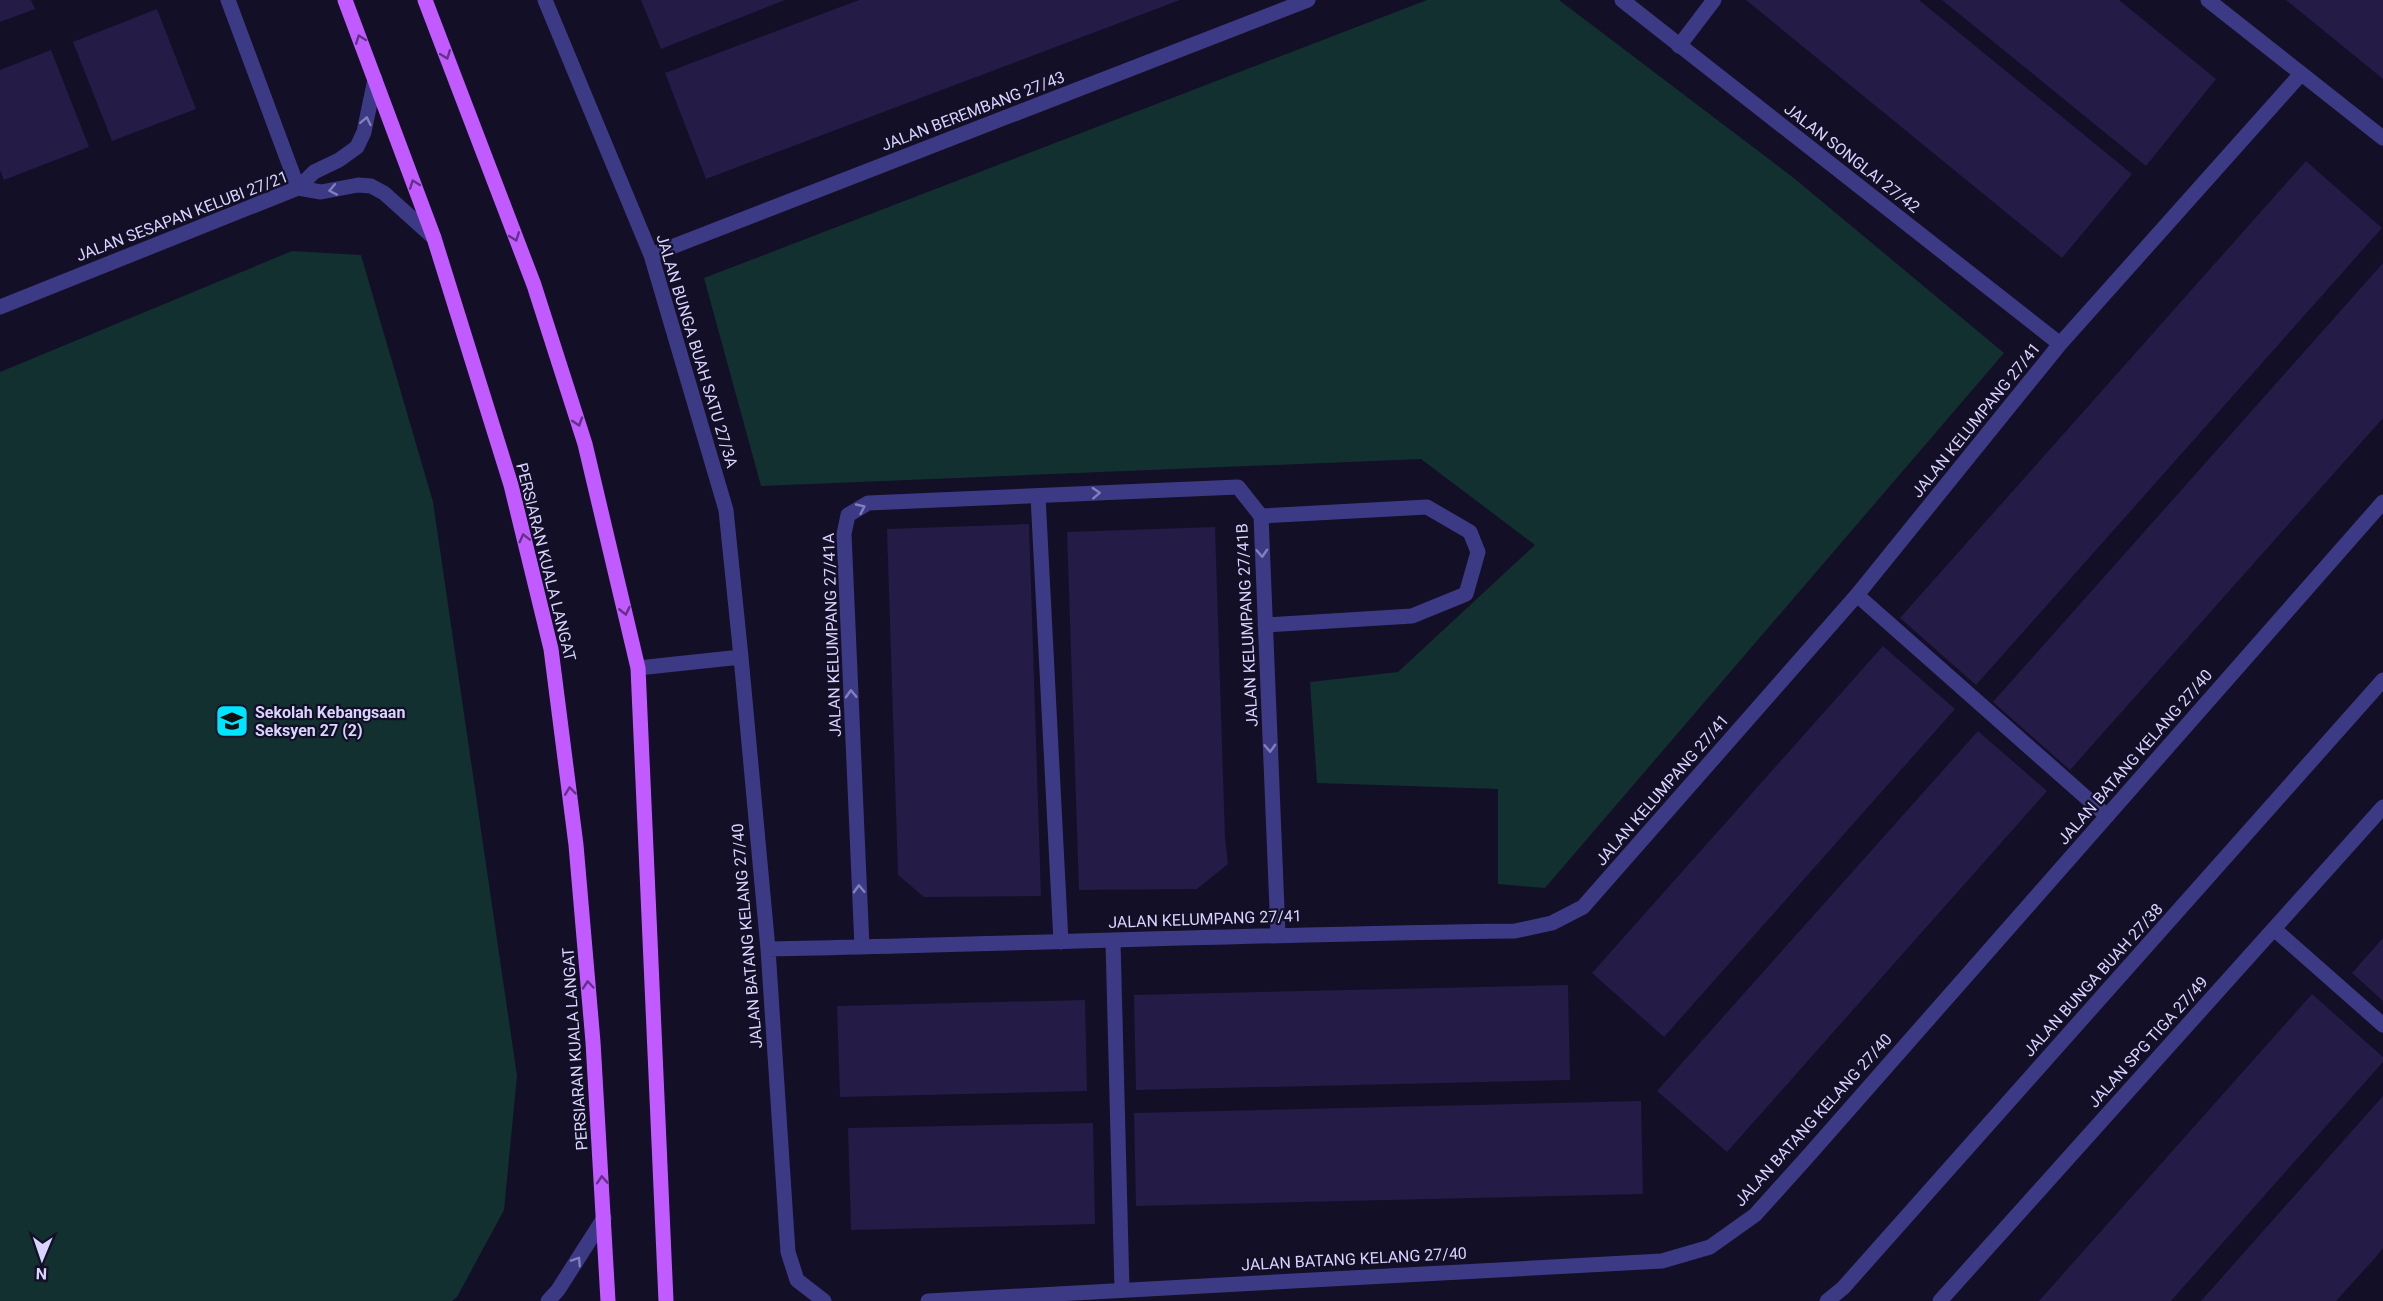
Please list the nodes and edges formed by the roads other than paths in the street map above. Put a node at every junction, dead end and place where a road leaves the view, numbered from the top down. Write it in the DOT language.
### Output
graph roads {
  1 [pos="228,0"];
  2 [pos="345,0"];
  3 [pos="425,0"];
  4 [pos="545,0"];
  5 [pos="1308,0"];
  6 [pos="1622,0"];
  7 [pos="1714,0"];
  8 [pos="2208,0"];
  9 [pos="1679,46"];
  10 [pos="2301,74"];
  11 [pos="375,79"];
  12 [pos="2383,138"];
  13 [pos="298,188"];
  14 [pos="435,238"];
  15 [pos="651,255"];
  16 [pos="0,307"];
  17 [pos="2060,344"];
  18 [pos="1038,496"];
  19 [pos="2383,502"];
  20 [pos="1261,516"];
  21 [pos="1857,595"];
  22 [pos="1265,625"];
  23 [pos="741,657"];
  24 [pos="638,668"];
  25 [pos="2383,680"];
  26 [pos="2383,807"];
  27 [pos="2106,816"];
  28 [pos="2274,929"];
  29 [pos="1278,934"];
  30 [pos="1113,941"];
  31 [pos="1061,942"];
  32 [pos="862,947"];
  33 [pos="768,949"];
  34 [pos="2383,1025"];
  35 [pos="604,1218"];
  36 [pos="1122,1290"];
  37 [pos="548,1301"];
  38 [pos="608,1301"];
  39 [pos="666,1301"];
  40 [pos="824,1301"];
  41 [pos="928,1301"];
  42 [pos="1827,1301"];
  43 [pos="1940,1301"];
  1 -- 13 [label="street"];
  11 -- 2 [label="main road, PERSIARAN KUALA LANGAT, one-way"];
  3 -- 24 [label="main road, one-way"];
  4 -- 15 [label="street, JALAN BUNGA BUAH SATU 27/3A"];
  5 -- 15 [label="street, JALAN BEREMBANG 27/43"];
  6 -- 9 [label="street, JALAN SONGLAI 27/42"];
  7 -- 9 [label="street"];
  8 -- 10 [label="street"];
  9 -- 17 [label="street, JALAN SONGLAI 27/42"];
  10 -- 12 [label="street"];
  10 -- 17 [label="street, JALAN KELUMPANG 27/41"];
  13 -- 11 [label="street, one-way"];
  14 -- 11 [label="main road, PERSIARAN KUALA LANGAT, one-way"];
  14 -- 13 [label="street, JALAN SESAPAN KELUBI 27/21, one-way"];
  13 -- 16 [label="street, JALAN SESAPAN KELUBI 27/21"];
  35 -- 14 [label="main road, PERSIARAN KUALA LANGAT, one-way"];
  15 -- 23 [label="street, JALAN BUNGA BUAH SATU 27/3A"];
  17 -- 21 [label="street, JALAN KELUMPANG 27/41"];
  18 -- 20 [label="street, JALAN KELUMPANG 27/41B, one-way"];
  18 -- 31 [label="street"];
  32 -- 18 [label="street, JALAN KELUMPANG 27/41A, one-way"];
  19 -- 27 [label="street, JALAN BATANG KELANG 27/40"];
  20 -- 22 [label="street, JALAN KELUMPANG 27/41B, one-way"];
  20 -- 22 [label="street"];
  21 -- 27 [label="street"];
  21 -- 29 [label="street, JALAN KELUMPANG 27/41"];
  22 -- 29 [label="street, JALAN KELUMPANG 27/41B, one-way"];
  23 -- 24 [label="street"];
  23 -- 33 [label="street, JALAN BATANG KELANG 27/40"];
  24 -- 39 [label="main road"];
  25 -- 42 [label="street, JALAN BUNGA BUAH 27/38"];
  26 -- 28 [label="street, JALAN SPG TIGA 27/49"];
  27 -- 36 [label="street, JALAN BATANG KELANG 27/40"];
  28 -- 34 [label="street"];
  28 -- 43 [label="street, JALAN SPG TIGA 27/49"];
  29 -- 30 [label="street, JALAN KELUMPANG 27/41"];
  30 -- 31 [label="street, JALAN KELUMPANG 27/41"];
  30 -- 36 [label="street"];
  31 -- 32 [label="street, JALAN KELUMPANG 27/41"];
  32 -- 33 [label="street, JALAN KELUMPANG 27/41"];
  33 -- 40 [label="street, JALAN BATANG KELANG 27/40"];
  37 -- 35 [label="street, one-way"];
  35 -- 38 [label="main road, PERSIARAN KUALA LANGAT"];
  36 -- 41 [label="street, JALAN BATANG KELANG 27/40"];
}
